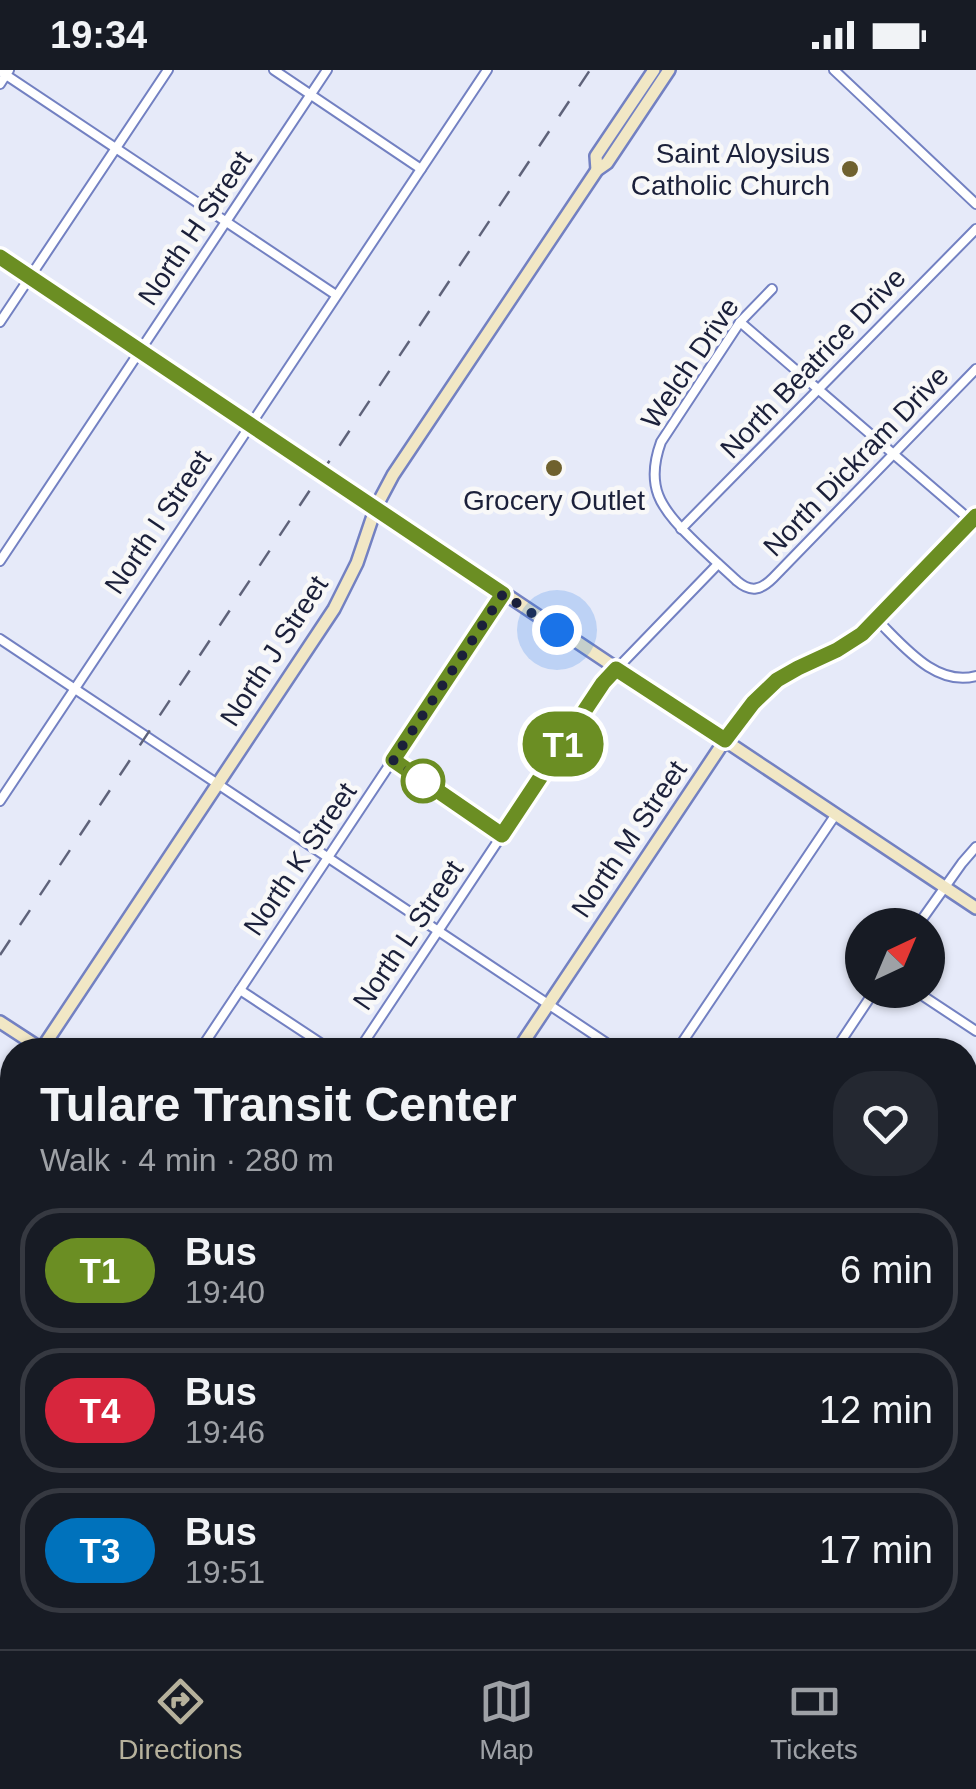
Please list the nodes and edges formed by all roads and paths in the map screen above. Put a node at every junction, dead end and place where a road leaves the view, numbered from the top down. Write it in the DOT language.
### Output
graph roads {
  1 [pos="168,70"];
  2 [pos="274,70"];
  3 [pos="327,70"];
  4 [pos="487,70"];
  5 [pos="654,70"];
  6 [pos="669,70"];
  7 [pos="834,70"];
  8 [pos="5,72"];
  9 [pos="0,84"];
  10 [pos="310,94"];
  11 [pos="116,148"];
  12 [pos="421,169"];
  13 [pos="597,170"];
  14 [pos="976,204"];
  15 [pos="226,222"];
  16 [pos="976,229"];
  17 [pos="0,257"];
  18 [pos="30,277"];
  19 [pos="772,288"];
  20 [pos="336,295"];
  21 [pos="0,322"];
  22 [pos="740,322"];
  23 [pos="140,350"];
  24 [pos="976,369"];
  25 [pos="818,390"];
  26 [pos="250,424"];
  27 [pos="894,454"];
  28 [pos="376,507"];
  29 [pos="974,521"];
  30 [pos="682,529"];
  31 [pos="0,561"];
  32 [pos="718,564"];
  33 [pos="503,594"];
  34 [pos="876,619"];
  35 [pos="0,639"];
  36 [pos="616,669"];
  37 [pos="976,676"];
  38 [pos="74,689"];
  39 [pos="725,740"];
  40 [pos="218,784"];
  41 [pos="0,801"];
  42 [pos="836,814"];
  43 [pos="976,847"];
  44 [pos="328,858"];
  45 [pos="944,887"];
  46 [pos="930,908"];
  47 [pos="976,908"];
  48 [pos="438,931"];
  49 [pos="240,990"];
  50 [pos="548,1004"];
  51 [pos="863,1008"];
  52 [pos="941,1008"];
  53 [pos="0,1022"];
  54 [pos="976,1031"];
  55 [pos="24,1038"];
  56 [pos="50,1038"];
  57 [pos="208,1038"];
  58 [pos="313,1038"];
  59 [pos="366,1038"];
  60 [pos="526,1038"];
  61 [pos="599,1038"];
  62 [pos="685,1038"];
  63 [pos="843,1038"];
  1 -- 11 [label="street"];
  2 -- 10 [label="street"];
  3 -- 10 [label="street, North H Street"];
  4 -- 12 [label="street, North I Street"];
  5 -- 13 [label="street, North J Street"];
  6 -- 13 [label="street, North J Street"];
  7 -- 14 [label="street"];
  8 -- 9 [label="street"];
  8 -- 11 [label="street"];
  10 -- 12 [label="street"];
  10 -- 15 [label="street, North H Street"];
  11 -- 15 [label="street"];
  11 -- 18 [label="street"];
  12 -- 20 [label="street, North I Street"];
  13 -- 28 [label="street, North J Street"];
  15 -- 20 [label="street"];
  15 -- 23 [label="street, North H Street"];
  16 -- 25 [label="street, North Beatrice Drive"];
  17 -- 18 [label="street"];
  18 -- 21 [label="street"];
  18 -- 23 [label="street"];
  19 -- 22 [label="street, Welch Drive"];
  20 -- 26 [label="street, North I Street"];
  22 -- 25 [label="street"];
  22 -- 30 [label="street, Welch Drive"];
  23 -- 26 [label="street"];
  23 -- 31 [label="street, North H Street"];
  24 -- 27 [label="street, North Dickram Drive"];
  25 -- 27 [label="street"];
  25 -- 30 [label="street, North Beatrice Drive"];
  26 -- 28 [label="street"];
  26 -- 38 [label="street, North I Street"];
  27 -- 29 [label="street"];
  27 -- 32 [label="street, North Dickram Drive"];
  28 -- 33 [label="street"];
  28 -- 40 [label="street, North J Street"];
  29 -- 34 [label="street, North M Street"];
  30 -- 32 [label="street, Welch Drive"];
  32 -- 36 [label="street, North L Street"];
  33 -- 36 [label="street"];
  33 -- 44 [label="street, North K Street"];
  34 -- 37 [label="street"];
  34 -- 39 [label="street, North M Street"];
  35 -- 38 [label="street"];
  36 -- 39 [label="street"];
  36 -- 48 [label="street, North L Street"];
  38 -- 40 [label="street"];
  38 -- 41 [label="street, North I Street"];
  39 -- 42 [label="street"];
  39 -- 50 [label="street, North M Street"];
  40 -- 44 [label="street"];
  40 -- 56 [label="street, North J Street"];
  42 -- 45 [label="street"];
  42 -- 62 [label="street"];
  43 -- 45 [label="street"];
  44 -- 48 [label="street"];
  44 -- 49 [label="street, North K Street"];
  45 -- 46 [label="street"];
  45 -- 47 [label="street"];
  48 -- 50 [label="street"];
  48 -- 59 [label="street, North L Street"];
  49 -- 57 [label="street, North K Street"];
  49 -- 58 [label="street"];
  50 -- 60 [label="street, North M Street"];
  50 -- 61 [label="street"];
  51 -- 63 [label="street"];
  52 -- 54 [label="street"];
  53 -- 55 [label="street"];
}
